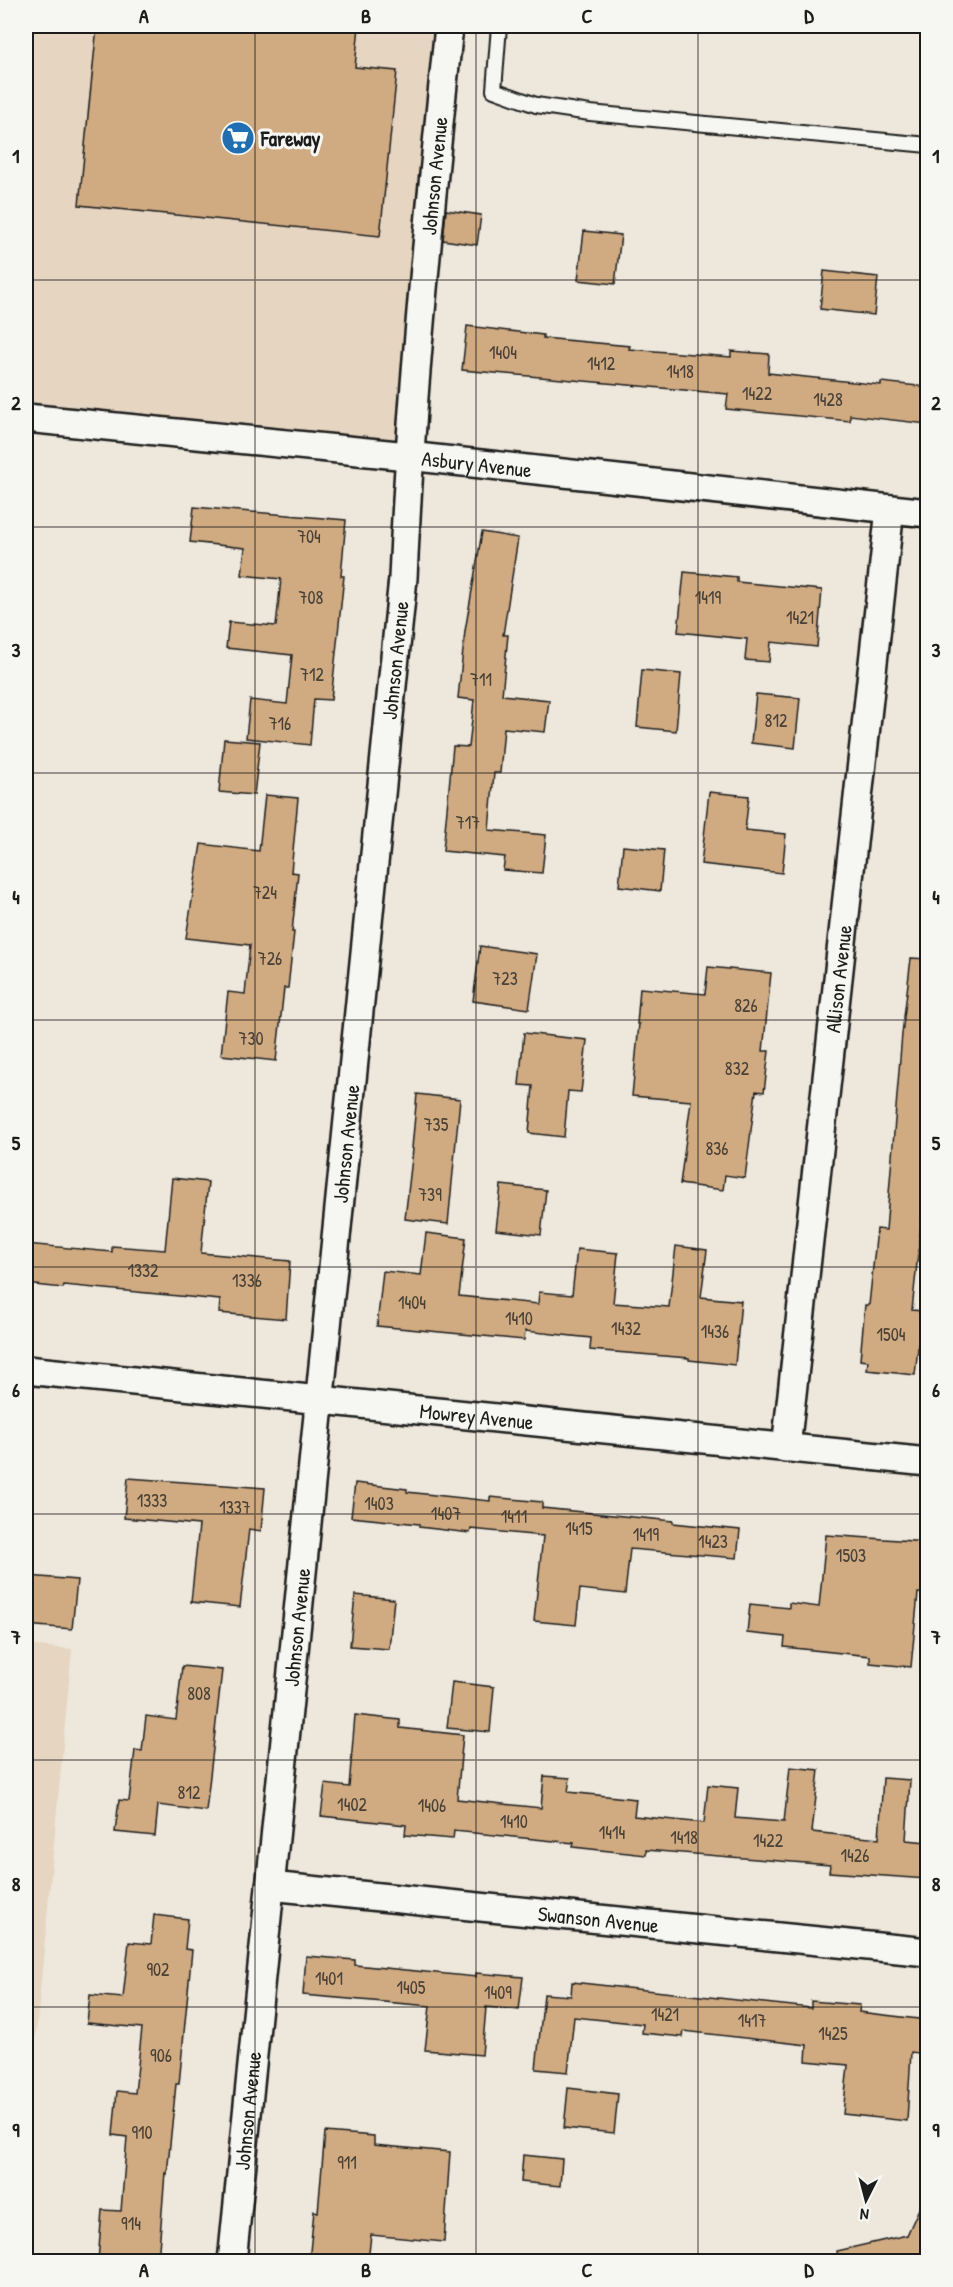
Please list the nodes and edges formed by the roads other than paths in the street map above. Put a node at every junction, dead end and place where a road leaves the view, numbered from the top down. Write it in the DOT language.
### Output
graph roads {
  1 [pos="449,26"];
  2 [pos="499,26"];
  3 [pos="927,145"];
  4 [pos="26,418"];
  5 [pos="408,456"];
  6 [pos="890,509"];
  7 [pos="927,513"];
  8 [pos="26,1370"];
  9 [pos="319,1400"];
  10 [pos="786,1448"];
  11 [pos="927,1462"];
  12 [pos="270,1886"];
  13 [pos="927,1952"];
  14 [pos="232,2262"];
  1 -- 5 [label="street, Johnson Avenue"];
  2 -- 3 [label="lane"];
  4 -- 5 [label="street, Asbury Avenue"];
  5 -- 6 [label="street, Asbury Avenue"];
  5 -- 9 [label="street, Johnson Avenue"];
  6 -- 7 [label="street, Asbury Avenue"];
  6 -- 10 [label="street, Allison Avenue"];
  8 -- 9 [label="street, Mowrey Avenue"];
  9 -- 10 [label="street, Mowrey Avenue"];
  9 -- 12 [label="street, Johnson Avenue"];
  10 -- 11 [label="street, Mowrey Avenue"];
  12 -- 13 [label="street, Swanson Avenue"];
  12 -- 14 [label="street, Johnson Avenue"];
}
